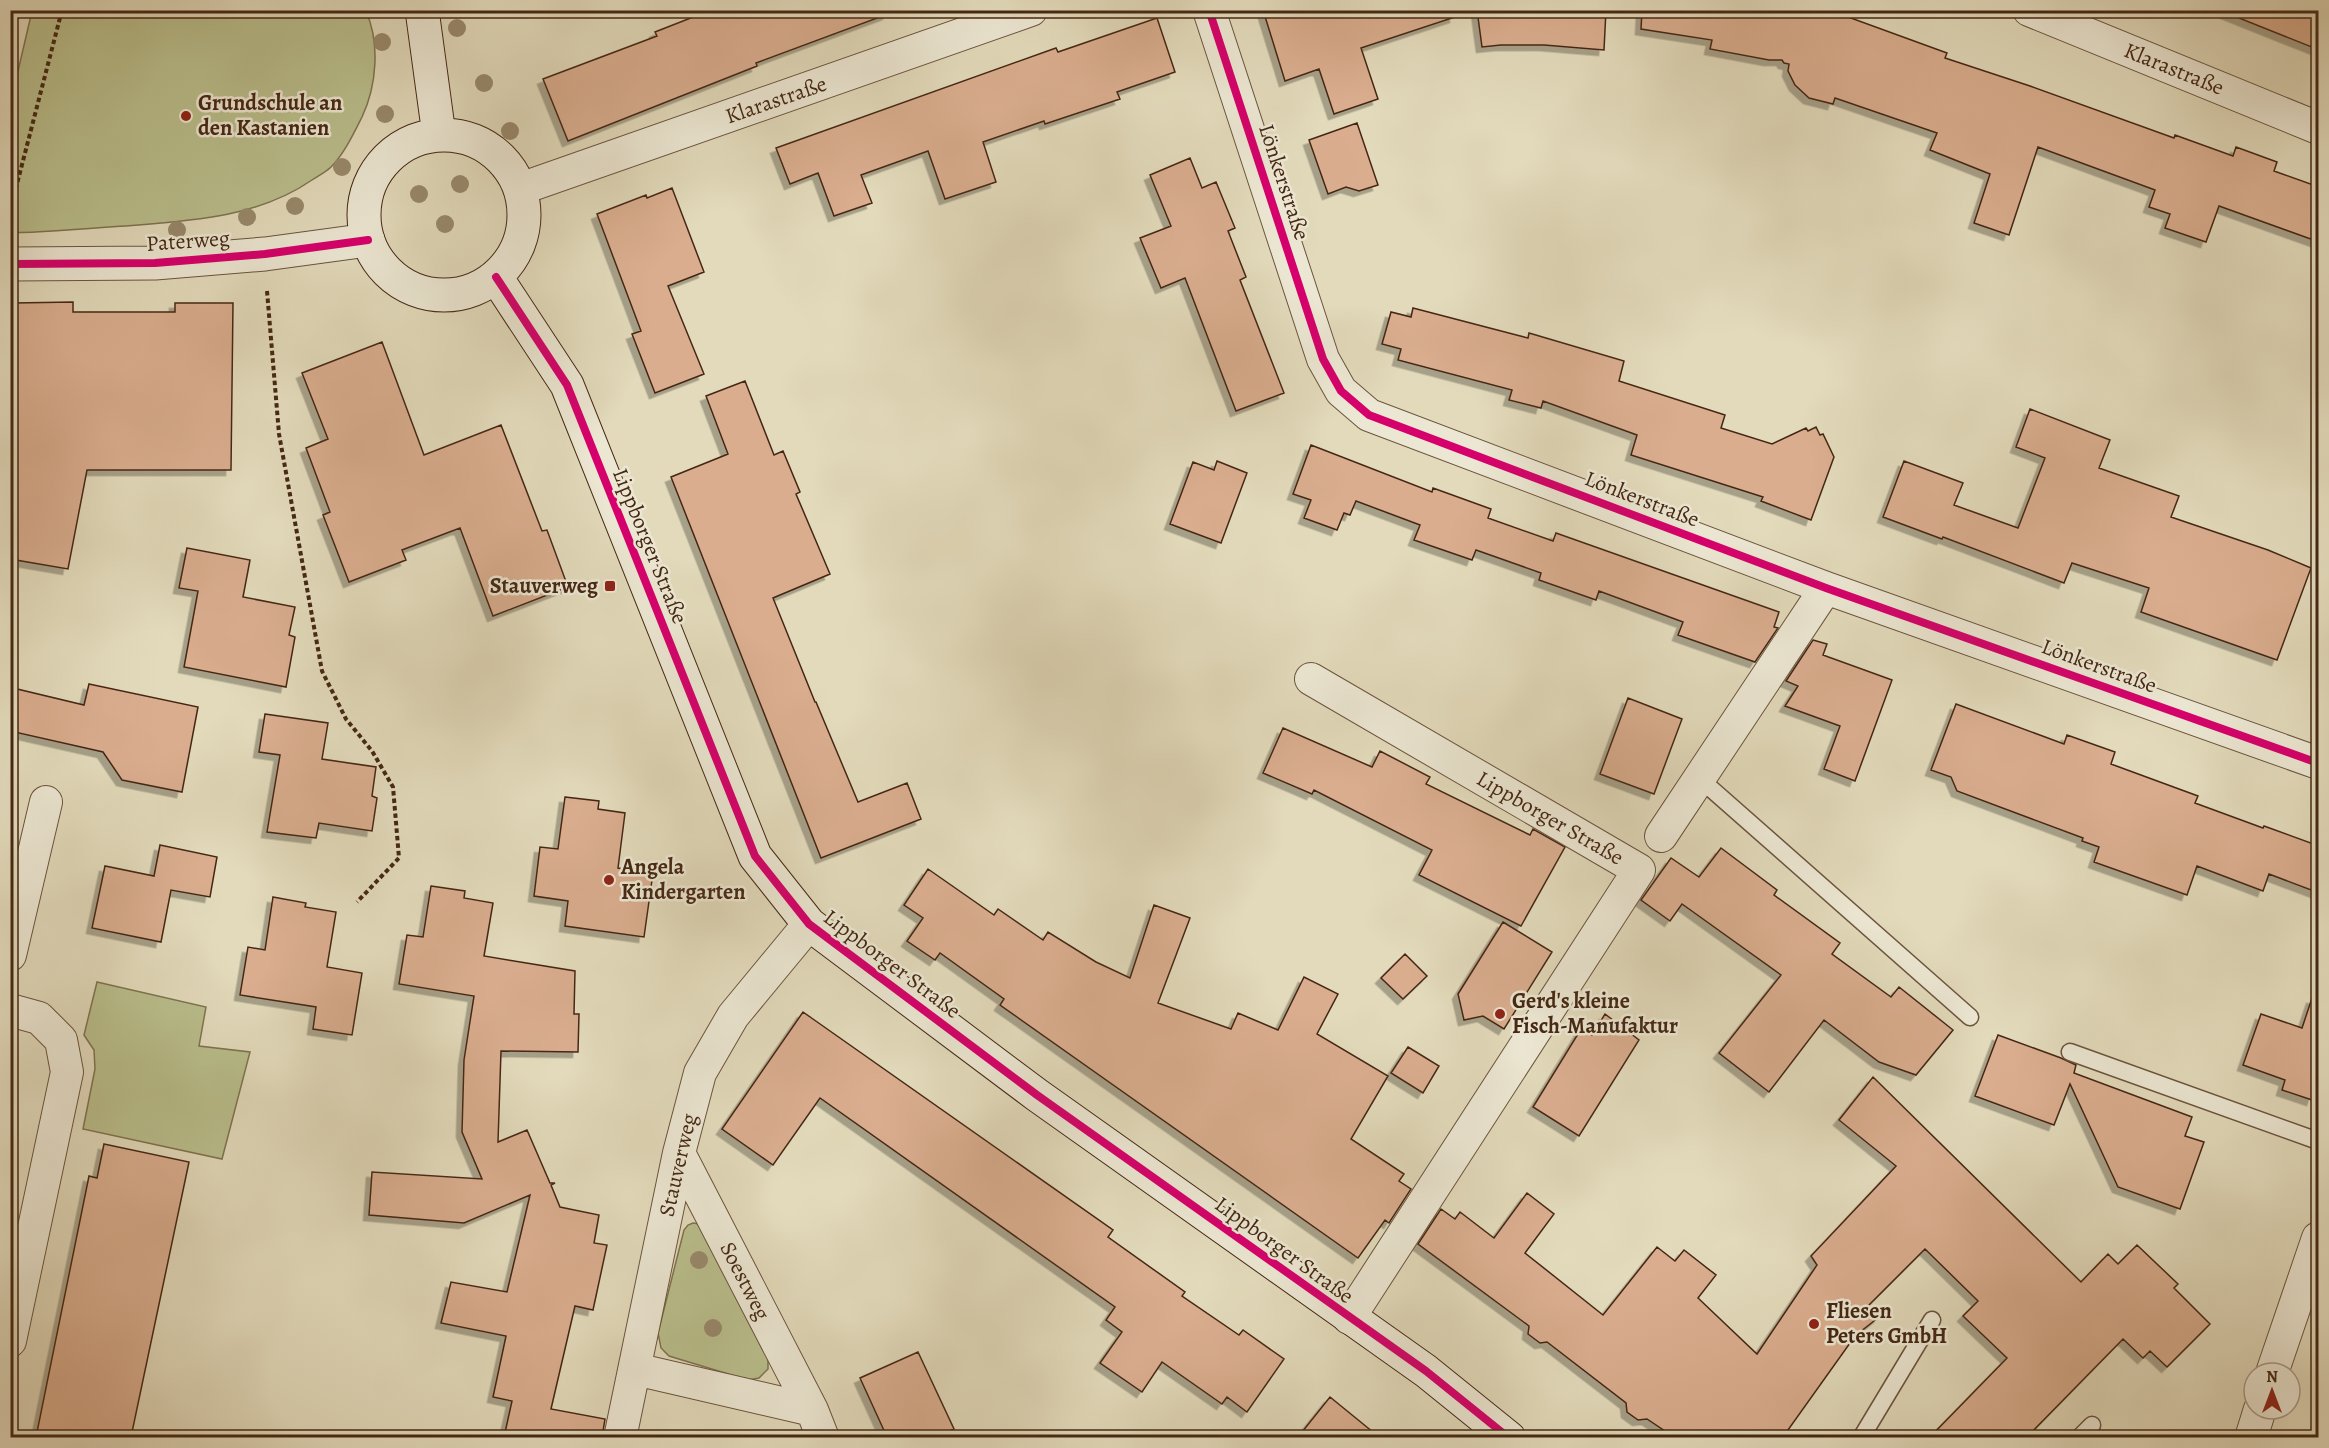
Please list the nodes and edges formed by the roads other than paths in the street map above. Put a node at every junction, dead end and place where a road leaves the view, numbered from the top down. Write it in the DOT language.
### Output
graph roads {
  1 [pos="422,10"];
  2 [pos="1031,10"];
  3 [pos="1209,10"];
  4 [pos="2029,10"];
  5 [pos="2319,128"];
  6 [pos="439,135"];
  7 [pos="520,189"];
  8 [pos="368,240"];
  9 [pos="10,264"];
  10 [pos="496,277"];
  11 [pos="1826,588"];
  12 [pos="1311,679"];
  13 [pos="2319,763"];
  14 [pos="1699,778"];
  15 [pos="46,802"];
  16 [pos="1661,836"];
  17 [pos="809,924"];
  18 [pos="10,954"];
  19 [pos="10,1010"];
  20 [pos="1970,1017"];
  21 [pos="2070,1052"];
  22 [pos="2319,1141"];
  23 [pos="679,1153"];
  24 [pos="2319,1238"];
  25 [pos="1349,1318"];
  26 [pos="1932,1320"];
  27 [pos="10,1341"];
  28 [pos="2276,1361"];
  29 [pos="636,1369"];
  30 [pos="2256,1421"];
  31 [pos="818,1424"];
  32 [pos="2092,1425"];
  33 [pos="620,1437"];
  34 [pos="1509,1437"];
  35 [pos="1861,1437"];
  36 [pos="2079,1437"];
  37 [pos="2250,1437"];
  1 -- 6 [label="main road"];
  2 -- 7 [label="street, Klarastraße"];
  3 -- 11 [label="street, Lönkerstraße"];
  4 -- 5 [label="street, Klarastraße"];
  6 -- 7 [label="main road"];
  6 -- 8 [label="main road"];
  7 -- 10 [label="main road"];
  8 -- 9 [label="main road, Paterweg"];
  8 -- 10 [label="main road"];
  10 -- 17 [label="main road, Lippborger Straße"];
  11 -- 13 [label="street, Lönkerstraße"];
  11 -- 14 [label="street"];
  12 -- 25 [label="street, Lippborger Straße"];
  14 -- 16 [label="street"];
  14 -- 20 [label="lane"];
  15 -- 18 [label="street"];
  17 -- 23 [label="street, Stauverweg"];
  17 -- 25 [label="main road, Lippborger Straße"];
  19 -- 27 [label="street"];
  21 -- 22 [label="lane"];
  23 -- 29 [label="street, Stauverweg"];
  23 -- 31 [label="street, Soestweg"];
  24 -- 28 [label="street"];
  25 -- 34 [label="main road, Lippborger Straße"];
  26 -- 35 [label="lane"];
  29 -- 31 [label="street, Soestweg"];
  29 -- 33 [label="street, Stauverweg"];
  30 -- 37 [label="street"];
  32 -- 36 [label="lane"];
}
